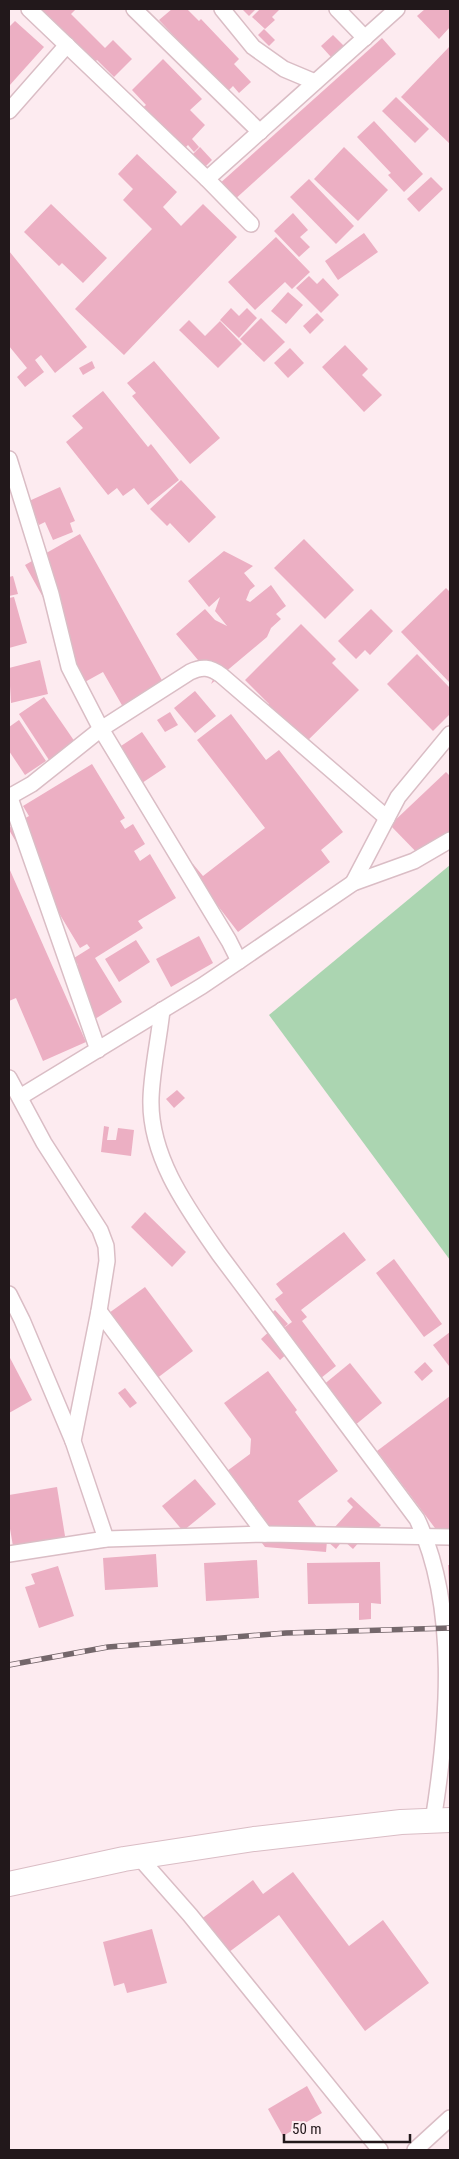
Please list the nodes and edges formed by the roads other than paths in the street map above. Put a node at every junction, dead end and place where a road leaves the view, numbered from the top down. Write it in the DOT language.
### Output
graph roads {
  1 [pos="29,9"];
  2 [pos="134,9"];
  3 [pos="222,9"];
  4 [pos="337,9"];
  5 [pos="397,9"];
  6 [pos="365,38"];
  7 [pos="68,45"];
  8 [pos="315,82"];
  9 [pos="9,111"];
  10 [pos="260,132"];
  11 [pos="207,179"];
  12 [pos="251,224"];
  13 [pos="9,458"];
  14 [pos="14,496"];
  15 [pos="101,729"];
  16 [pos="450,734"];
  17 [pos="9,796"];
  18 [pos="387,818"];
  19 [pos="450,840"];
  20 [pos="353,883"];
  21 [pos="239,961"];
  22 [pos="162,1010"];
  23 [pos="98,1050"];
  24 [pos="9,1078"];
  25 [pos="20,1097"];
  26 [pos="9,1294"];
  27 [pos="99,1311"];
  28 [pos="73,1442"];
  29 [pos="265,1534"];
  30 [pos="425,1537"];
  31 [pos="450,1537"];
  32 [pos="106,1539"];
  33 [pos="9,1554"];
  34 [pos="442,1821"];
  35 [pos="138,1856"];
  36 [pos="9,1884"];
  37 [pos="450,2118"];
  38 [pos="380,2150"];
  39 [pos="415,2150"];
  1 -- 7 [label="street"];
  2 -- 10 [label="street"];
  3 -- 8 [label="street"];
  4 -- 6 [label="street"];
  5 -- 6 [label="street"];
  6 -- 8 [label="street"];
  7 -- 9 [label="street"];
  7 -- 11 [label="street"];
  8 -- 10 [label="street"];
  10 -- 11 [label="street"];
  11 -- 12 [label="street"];
  13 -- 14 [label="street"];
  14 -- 15 [label="street"];
  15 -- 17 [label="street"];
  15 -- 18 [label="street"];
  15 -- 21 [label="street"];
  16 -- 18 [label="street"];
  17 -- 23 [label="street"];
  18 -- 20 [label="street"];
  19 -- 20 [label="street"];
  20 -- 21 [label="street"];
  21 -- 22 [label="street"];
  22 -- 23 [label="street"];
  22 -- 30 [label="street"];
  23 -- 25 [label="street"];
  24 -- 25 [label="street"];
  25 -- 27 [label="street"];
  26 -- 28 [label="street"];
  27 -- 28 [label="street"];
  27 -- 29 [label="street"];
  28 -- 32 [label="street"];
  29 -- 30 [label="street"];
  29 -- 32 [label="street"];
  30 -- 31 [label="street"];
  30 -- 34 [label="street"];
  32 -- 33 [label="street"];
  34 -- 35 [label="main road"];
  35 -- 36 [label="main road"];
  35 -- 38 [label="street"];
  37 -- 39 [label="street"];
}
